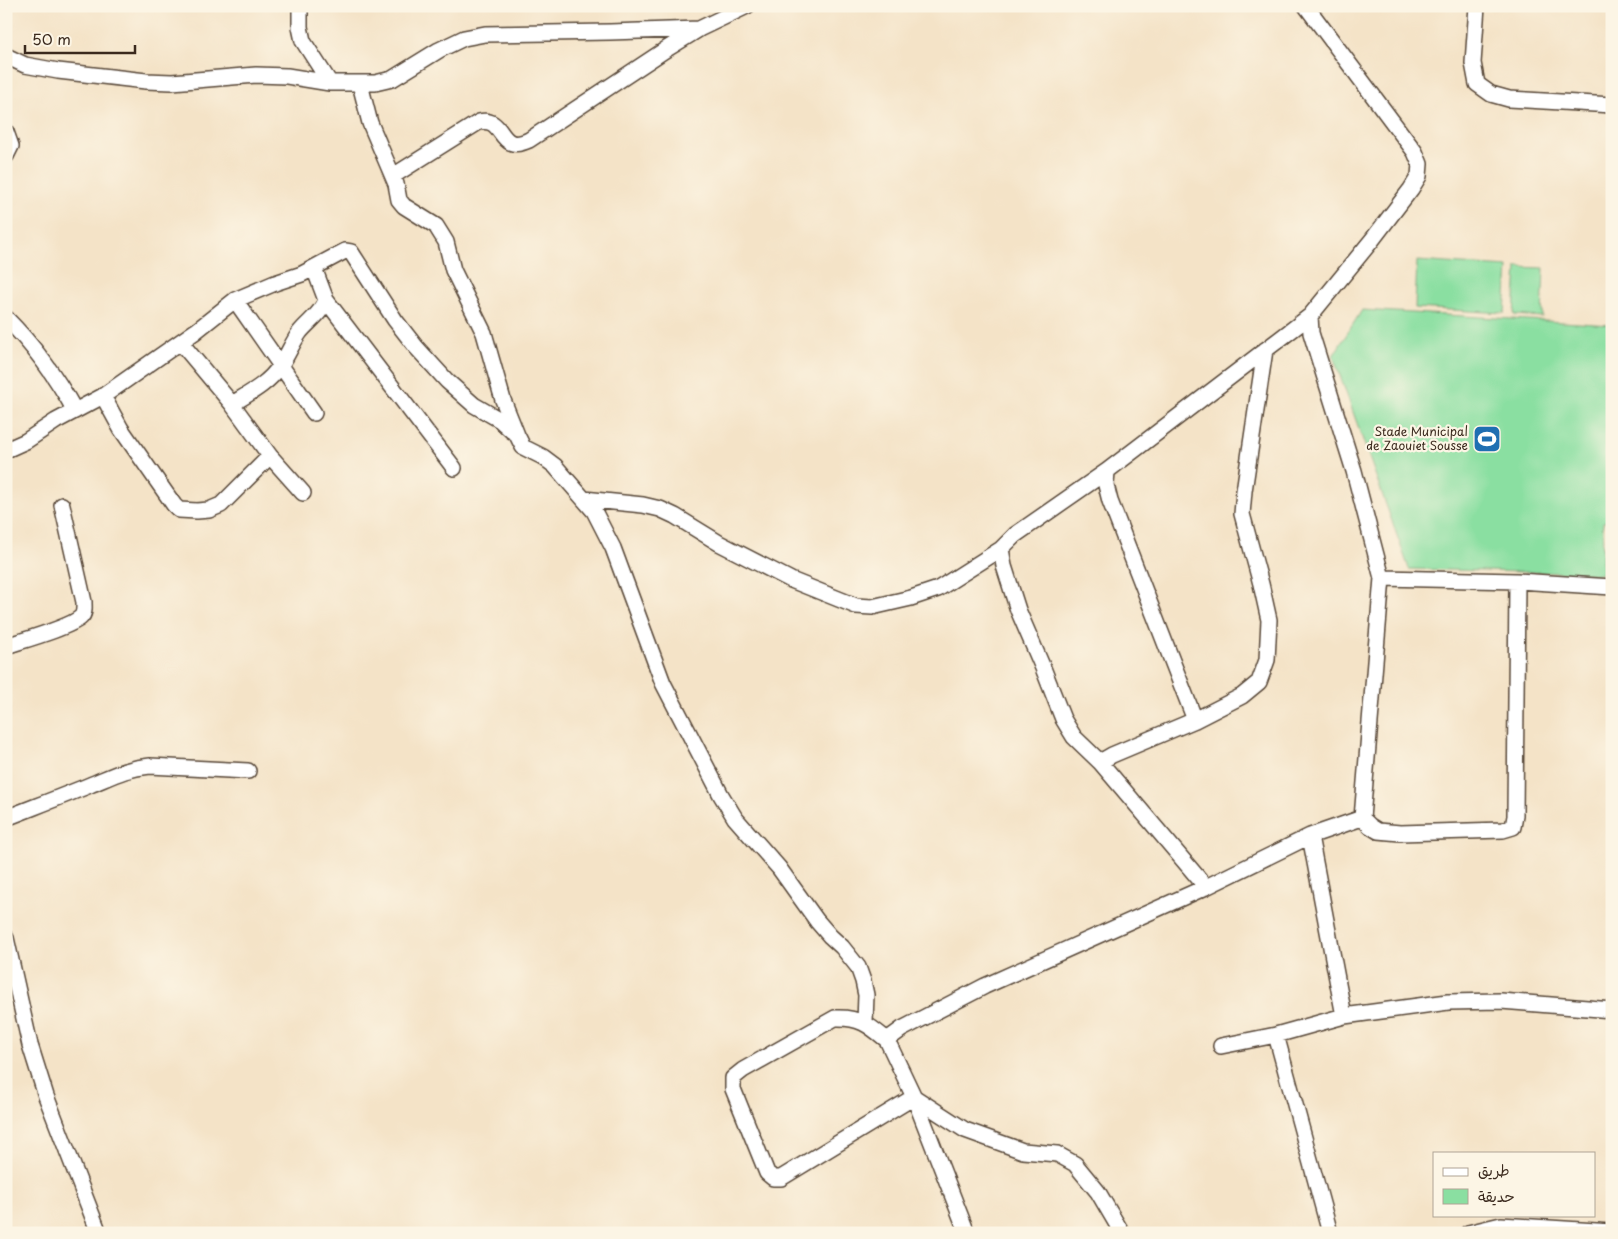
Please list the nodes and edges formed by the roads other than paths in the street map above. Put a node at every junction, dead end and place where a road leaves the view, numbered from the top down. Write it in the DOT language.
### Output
graph roads {
  1 [pos="300,6"];
  2 [pos="747,6"];
  3 [pos="1306,6"];
  4 [pos="1477,6"];
  5 [pos="699,29"];
  6 [pos="6,56"];
  7 [pos="330,83"];
  8 [pos="360,84"];
  9 [pos="1612,105"];
  10 [pos="6,132"];
  11 [pos="6,156"];
  12 [pos="392,176"];
  13 [pos="314,268"];
  14 [pos="235,300"];
  15 [pos="326,300"];
  16 [pos="1310,316"];
  17 [pos="6,318"];
  18 [pos="181,343"];
  19 [pos="1266,350"];
  20 [pos="281,365"];
  21 [pos="103,396"];
  22 [pos="232,404"];
  23 [pos="75,412"];
  24 [pos="314,413"];
  25 [pos="517,435"];
  26 [pos="6,450"];
  27 [pos="270,456"];
  28 [pos="454,468"];
  29 [pos="1107,471"];
  30 [pos="303,493"];
  31 [pos="584,499"];
  32 [pos="62,505"];
  33 [pos="1001,549"];
  34 [pos="1382,578"];
  35 [pos="1517,581"];
  36 [pos="1612,587"];
  37 [pos="6,646"];
  38 [pos="1195,720"];
  39 [pos="1100,762"];
  40 [pos="248,771"];
  41 [pos="6,818"];
  42 [pos="1362,818"];
  43 [pos="1310,836"];
  44 [pos="1206,887"];
  45 [pos="6,938"];
  46 [pos="1612,1010"];
  47 [pos="1344,1016"];
  48 [pos="865,1022"];
  49 [pos="1276,1035"];
  50 [pos="887,1040"];
  51 [pos="1221,1046"];
  52 [pos="914,1097"];
  53 [pos="1501,1229"];
  54 [pos="964,1231"];
  55 [pos="1612,1232"];
  56 [pos="99,1233"];
  57 [pos="1122,1233"];
  58 [pos="1330,1233"];
  59 [pos="1468,1233"];
  1 -- 7 [label="street"];
  2 -- 5 [label="street"];
  3 -- 16 [label="street"];
  4 -- 9 [label="street"];
  5 -- 8 [label="street"];
  5 -- 12 [label="street"];
  6 -- 7 [label="street"];
  7 -- 8 [label="street"];
  8 -- 12 [label="street"];
  10 -- 11 [label="street"];
  12 -- 25 [label="street"];
  13 -- 14 [label="street"];
  13 -- 15 [label="street"];
  13 -- 25 [label="street"];
  14 -- 18 [label="street"];
  14 -- 20 [label="street"];
  15 -- 20 [label="street"];
  15 -- 28 [label="street"];
  16 -- 19 [label="street"];
  16 -- 34 [label="street"];
  17 -- 23 [label="street"];
  18 -- 21 [label="street"];
  18 -- 22 [label="street"];
  19 -- 29 [label="street"];
  19 -- 38 [label="street"];
  20 -- 22 [label="street"];
  20 -- 24 [label="street"];
  21 -- 23 [label="street"];
  21 -- 27 [label="street"];
  22 -- 27 [label="street"];
  23 -- 26 [label="street"];
  25 -- 31 [label="street"];
  27 -- 30 [label="street"];
  29 -- 33 [label="street"];
  29 -- 38 [label="street"];
  31 -- 33 [label="street"];
  31 -- 48 [label="street"];
  32 -- 37 [label="street"];
  33 -- 39 [label="street"];
  34 -- 35 [label="street"];
  34 -- 42 [label="street"];
  35 -- 36 [label="street"];
  35 -- 42 [label="street"];
  38 -- 39 [label="street"];
  39 -- 44 [label="street"];
  40 -- 41 [label="street"];
  42 -- 43 [label="street"];
  43 -- 44 [label="street"];
  43 -- 47 [label="street"];
  44 -- 50 [label="street"];
  45 -- 56 [label="street"];
  46 -- 47 [label="street"];
  47 -- 49 [label="street"];
  48 -- 50 [label="street"];
  48 -- 52 [label="street"];
  49 -- 51 [label="street"];
  49 -- 58 [label="street"];
  50 -- 52 [label="street"];
  52 -- 54 [label="street"];
  52 -- 57 [label="street"];
  53 -- 55 [label="street"];
  53 -- 59 [label="street"];
}
